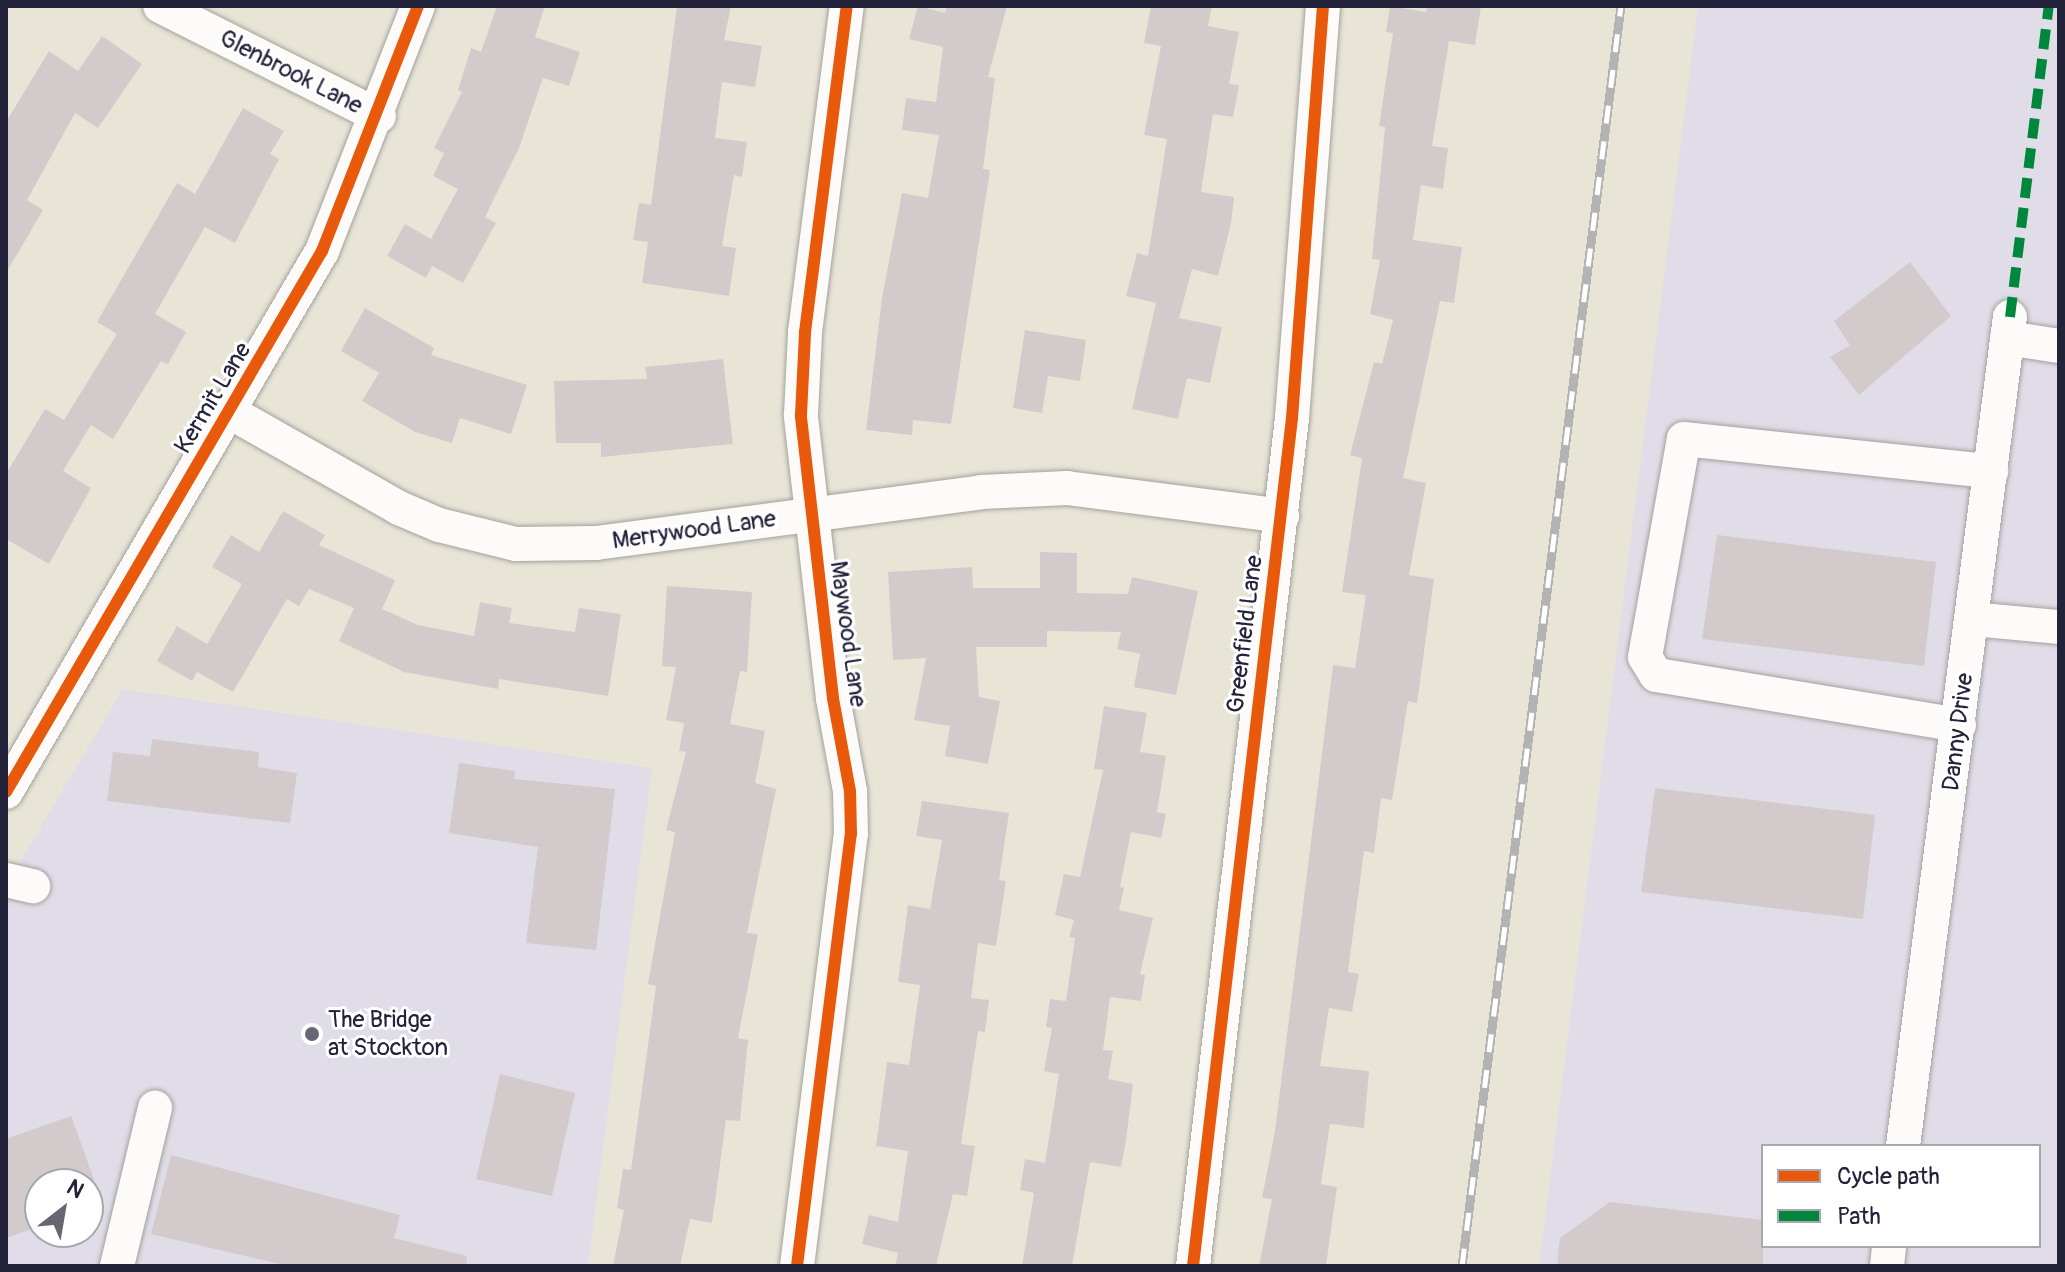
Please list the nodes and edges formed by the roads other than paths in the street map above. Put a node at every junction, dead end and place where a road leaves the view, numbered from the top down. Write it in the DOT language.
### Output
graph roads {
  1 [pos="160,6"];
  2 [pos="418,6"];
  3 [pos="847,6"];
  4 [pos="1323,6"];
  5 [pos="379,116"];
  6 [pos="2059,346"];
  7 [pos="230,412"];
  8 [pos="1991,471"];
  9 [pos="811,515"];
  10 [pos="1282,516"];
  11 [pos="1972,619"];
  12 [pos="2059,627"];
  13 [pos="1959,725"];
  14 [pos="6,792"];
  15 [pos="155,1108"];
  16 [pos="1903,1144"];
  17 [pos="117,1266"];
  18 [pos="797,1266"];
  19 [pos="1193,1266"];
  1 -- 5 [label="street, Glenbrook Lane"];
  2 -- 5 [label="street, Kermit Lane"];
  3 -- 9 [label="street, Maywood Lane"];
  4 -- 10 [label="street, Greenfield Lane"];
  5 -- 7 [label="street, Kermit Lane"];
  6 -- 8 [label="street, Danny Drive"];
  7 -- 9 [label="street, Merrywood Lane"];
  7 -- 14 [label="street, Kermit Lane"];
  8 -- 11 [label="street, Danny Drive"];
  8 -- 13 [label="street"];
  9 -- 10 [label="street, Merrywood Lane"];
  9 -- 18 [label="street, Maywood Lane"];
  10 -- 19 [label="street, Greenfield Lane"];
  11 -- 12 [label="street"];
  11 -- 13 [label="street, Danny Drive"];
  13 -- 16 [label="street, Danny Drive"];
  15 -- 17 [label="street"];
}
